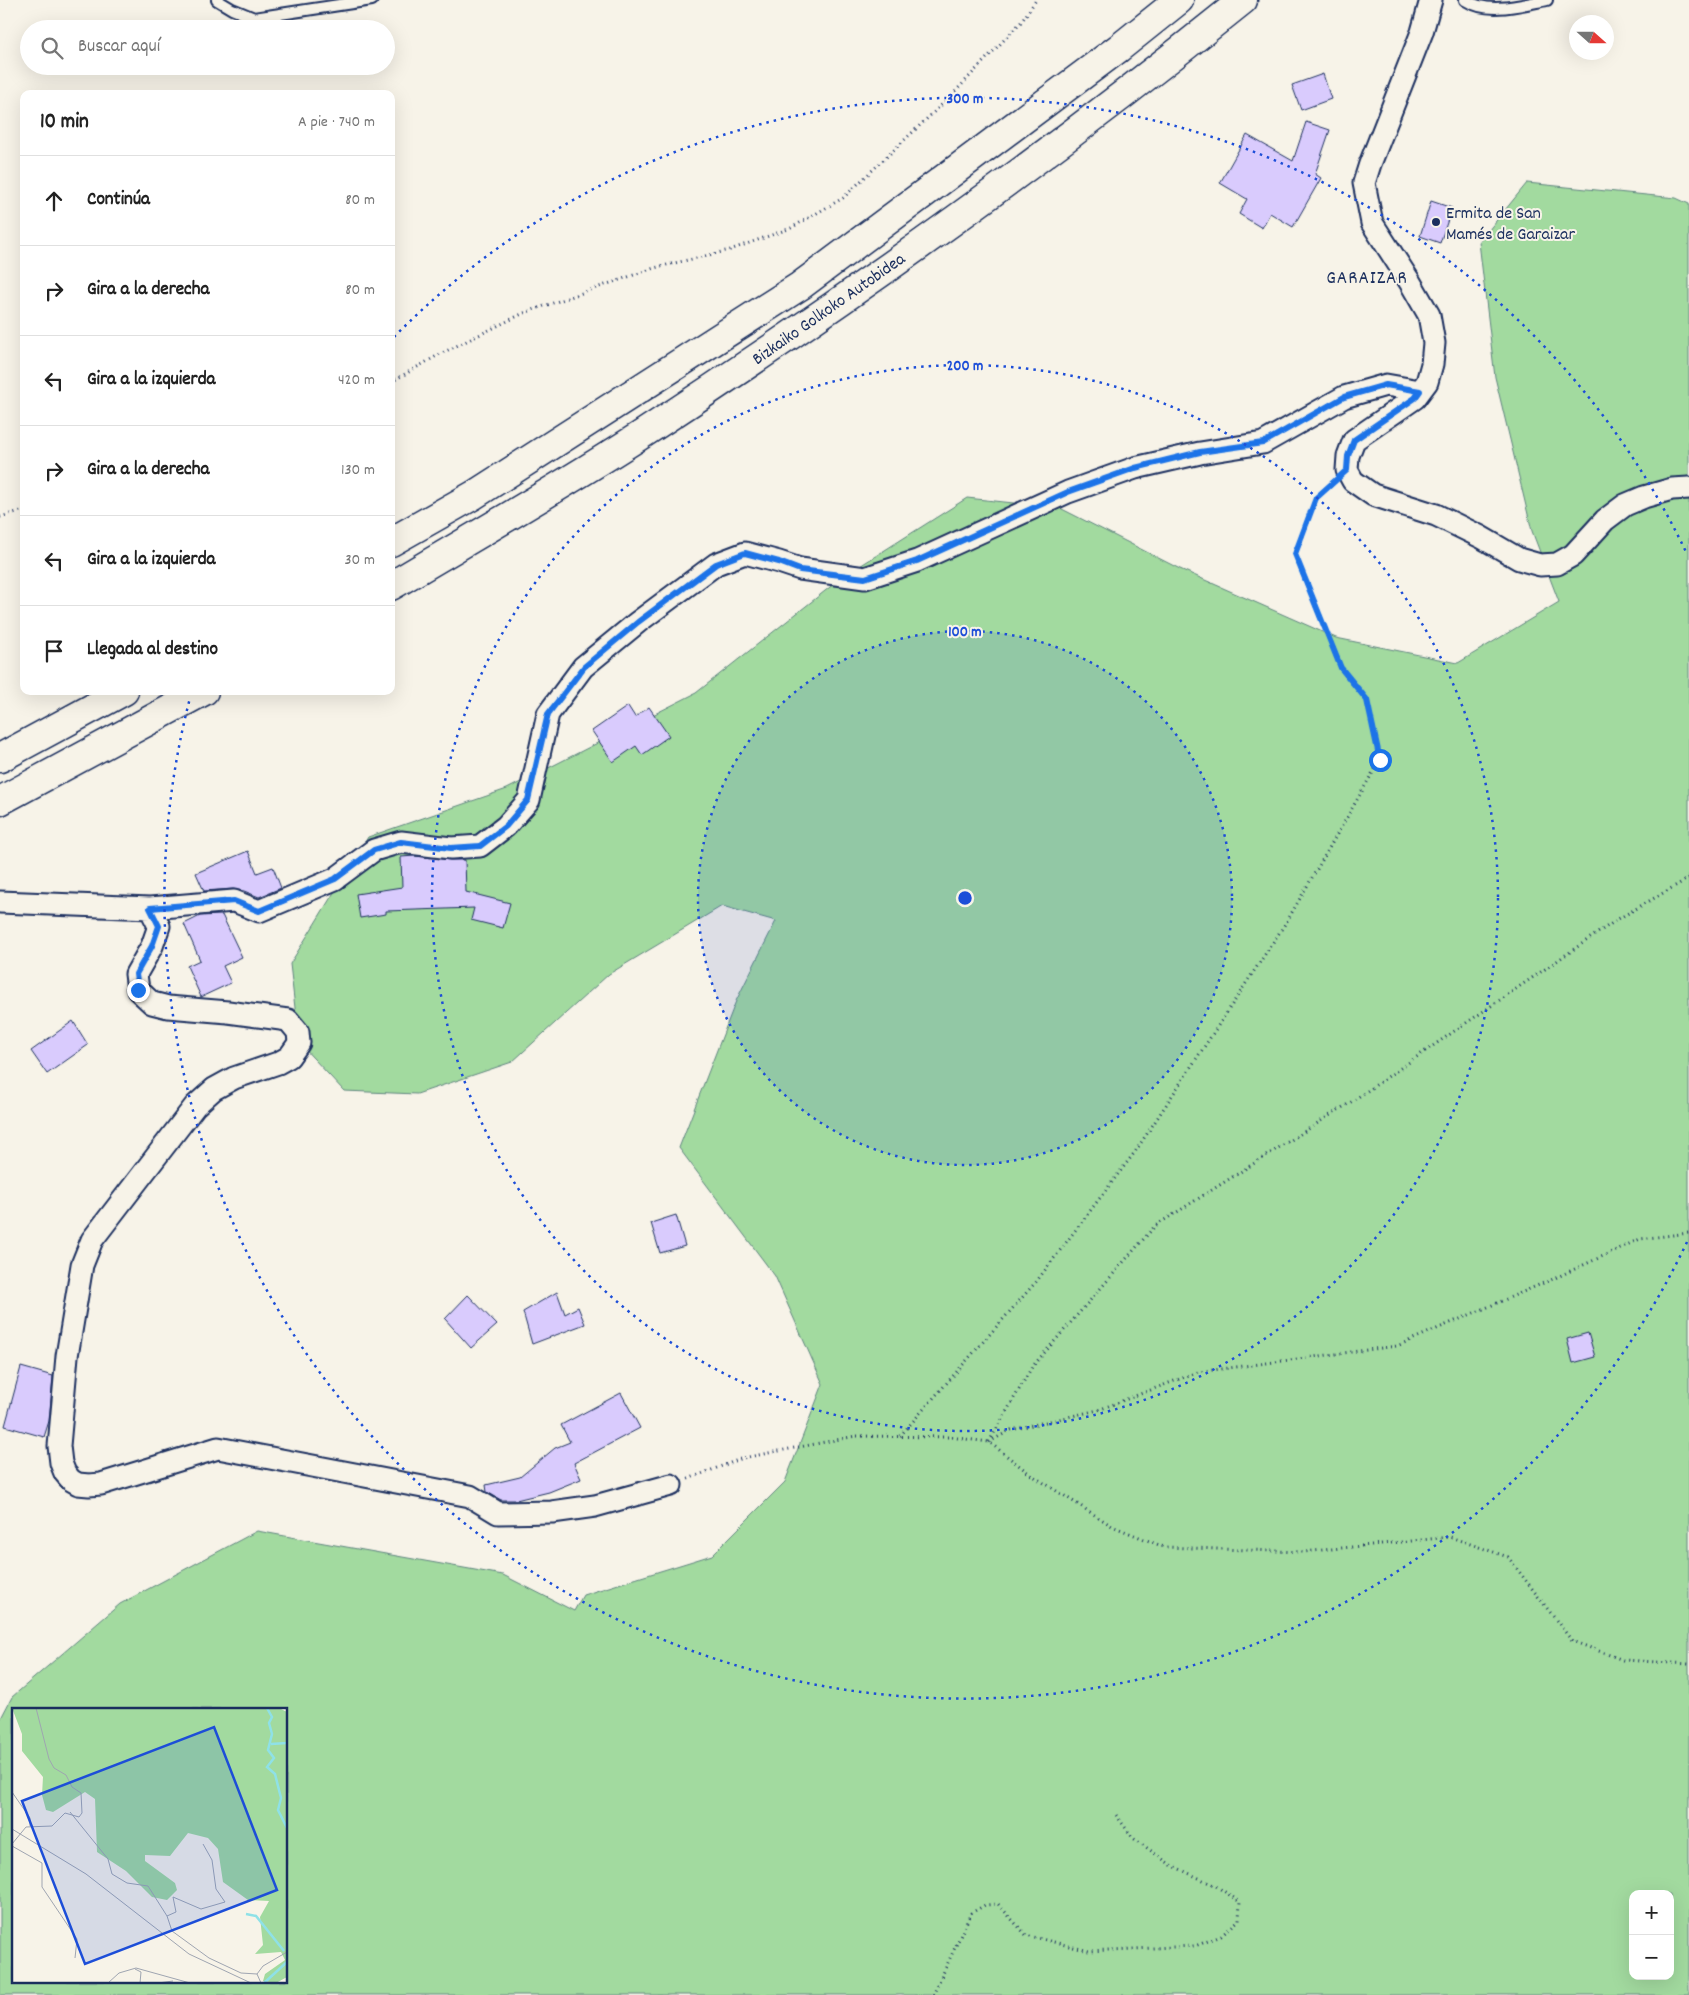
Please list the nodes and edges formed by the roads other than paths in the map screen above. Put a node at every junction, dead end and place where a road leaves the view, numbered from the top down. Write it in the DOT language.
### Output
graph roads {
  1 [pos="217,0"];
  2 [pos="372,0"];
  3 [pos="1178,0"];
  4 [pos="1243,0"];
  5 [pos="1431,0"];
  6 [pos="1465,0"];
  7 [pos="1547,0"];
  8 [pos="1420,391"];
  9 [pos="1689,488"];
  10 [pos="395,540"];
  11 [pos="395,584"];
  12 [pos="117,695"];
  13 [pos="197,695"];
  14 [pos="0,758"];
  15 [pos="0,800"];
  16 [pos="0,902"];
  17 [pos="150,908"];
  18 [pos="671,1485"];
  1 -- 2 [label="lane"];
  3 -- 10 [label="highway, Bizkaiko Golkoko Autobidea"];
  4 -- 11 [label="highway, Bizkaiko Golkoko Autobidea"];
  5 -- 8 [label="street"];
  6 -- 7 [label="lane"];
  8 -- 9 [label="street"];
  8 -- 17 [label="street"];
  12 -- 14 [label="highway"];
  13 -- 15 [label="highway"];
  16 -- 17 [label="street"];
  17 -- 18 [label="street"];
}
